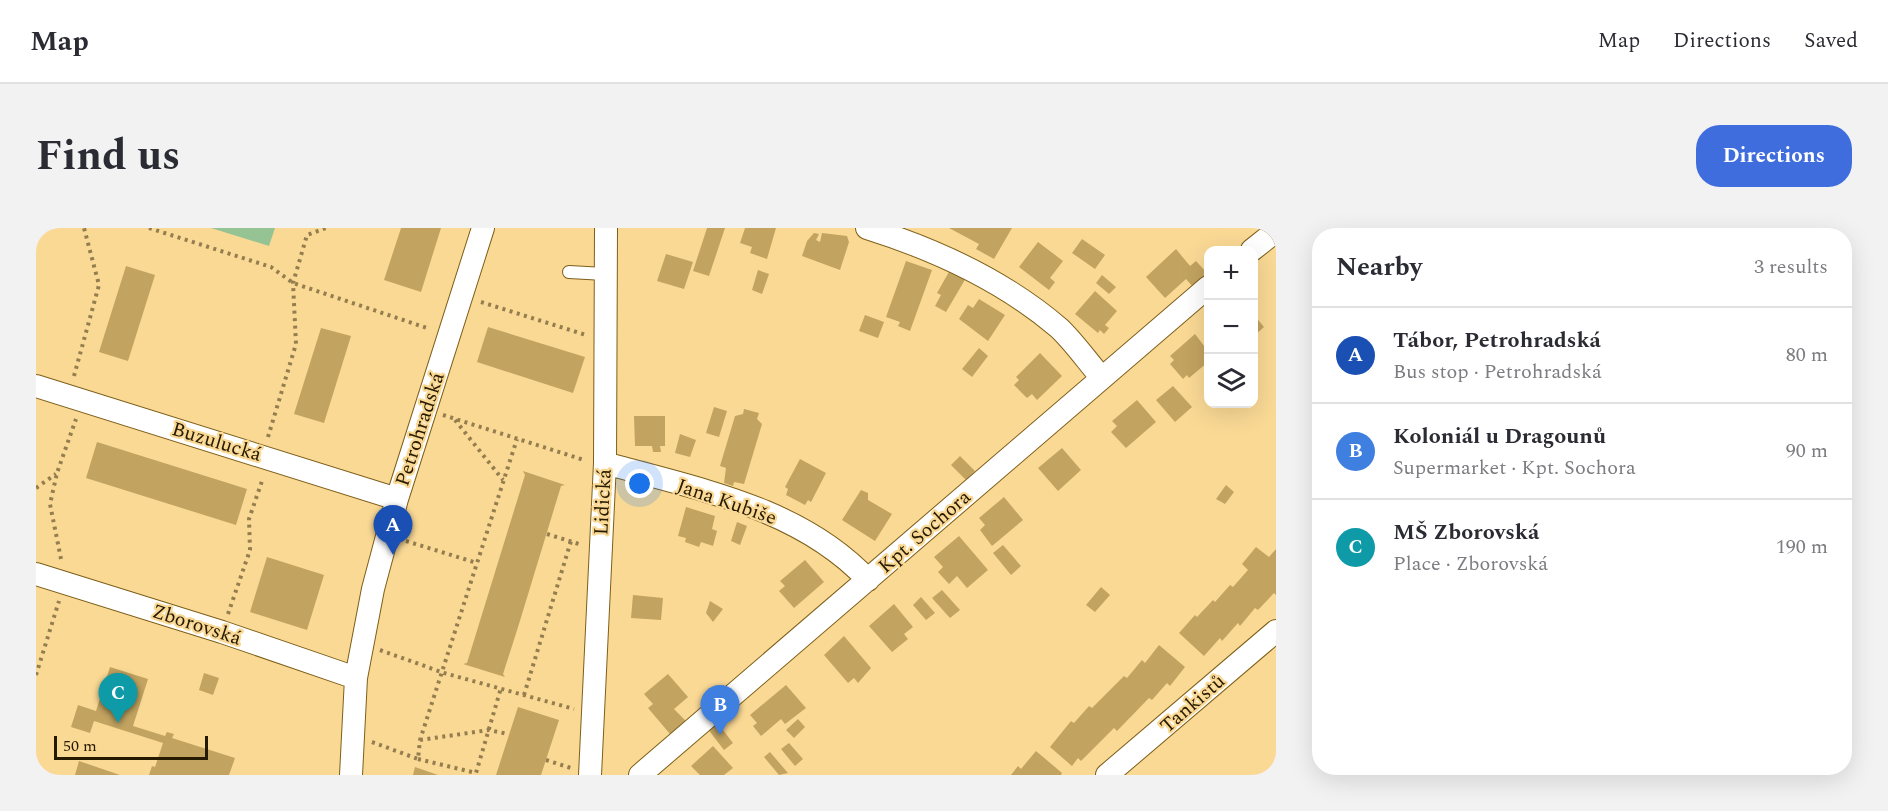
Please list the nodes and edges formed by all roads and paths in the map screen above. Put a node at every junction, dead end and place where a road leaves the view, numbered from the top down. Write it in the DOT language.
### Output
graph roads {
  1 [pos="84,228"];
  2 [pos="149,228"];
  3 [pos="326,228"];
  4 [pos="483,228"];
  5 [pos="606,228"];
  6 [pos="867,228"];
  7 [pos="1276,231"];
  8 [pos="1257,246"];
  9 [pos="569,273"];
  10 [pos="604,274"];
  11 [pos="293,283"];
  12 [pos="1204,291"];
  13 [pos="473,300"];
  14 [pos="436,331"];
  15 [pos="595,338"];
  16 [pos="1101,377"];
  17 [pos="73,381"];
  18 [pos="36,386"];
  19 [pos="437,414"];
  20 [pos="77,417"];
  21 [pos="454,419"];
  22 [pos="517,439"];
  23 [pos="595,462"];
  24 [pos="263,465"];
  25 [pos="57,473"];
  26 [pos="503,481"];
  27 [pos="36,488"];
  28 [pos="397,499"];
  29 [pos="546,534"];
  30 [pos="398,538"];
  31 [pos="571,541"];
  32 [pos="588,547"];
  33 [pos="477,563"];
  34 [pos="36,573"];
  35 [pos="868,580"];
  36 [pos="66,583"];
  37 [pos="1276,631"];
  38 [pos="222,632"];
  39 [pos="374,647"];
  40 [pos="444,673"];
  41 [pos="36,675"];
  42 [pos="356,678"];
  43 [pos="501,688"];
  44 [pos="524,695"];
  45 [pos="583,711"];
  46 [pos="489,730"];
  47 [pos="508,734"];
  48 [pos="367,740"];
  49 [pos="420,740"];
  50 [pos="418,759"];
  51 [pos="546,760"];
  52 [pos="585,773"];
  53 [pos="351,775"];
  54 [pos="640,775"];
  55 [pos="1107,775"];
  1 -- 17 [label="path"];
  2 -- 11 [label="path"];
  3 -- 11 [label="path"];
  4 -- 28 [label="street, Petrohradská"];
  5 -- 10 [label="street, Lidická"];
  6 -- 16 [label="street"];
  7 -- 8 [label="street"];
  9 -- 10 [label="lane"];
  10 -- 23 [label="street, Lidická"];
  11 -- 14 [label="path"];
  11 -- 24 [label="path"];
  12 -- 16 [label="street, Kpt. Sochora"];
  13 -- 15 [label="path"];
  16 -- 35 [label="street, Kpt. Sochora"];
  18 -- 24 [label="street, Buzulucká"];
  19 -- 21 [label="path"];
  20 -- 25 [label="path"];
  21 -- 22 [label="path"];
  21 -- 26 [label="path"];
  22 -- 23 [label="path"];
  22 -- 26 [label="path"];
  23 -- 35 [label="street, Jana Kubiše"];
  23 -- 52 [label="street, Lidická"];
  24 -- 28 [label="street, Buzulucká"];
  24 -- 38 [label="path"];
  25 -- 27 [label="path"];
  25 -- 36 [label="path"];
  26 -- 33 [label="path"];
  28 -- 42 [label="street, Petrohradská"];
  29 -- 31 [label="path"];
  30 -- 33 [label="path"];
  31 -- 32 [label="path"];
  31 -- 44 [label="path"];
  33 -- 40 [label="path"];
  34 -- 36 [label="street, Zborovská"];
  35 -- 54 [label="street, Kpt. Sochora"];
  36 -- 38 [label="street, Zborovská"];
  36 -- 41 [label="path"];
  37 -- 55 [label="street, Tankistů"];
  38 -- 42 [label="street, Zborovská"];
  39 -- 40 [label="path"];
  40 -- 43 [label="path"];
  40 -- 49 [label="path"];
  42 -- 53 [label="street, Petrohradská"];
  43 -- 44 [label="path"];
  43 -- 46 [label="path"];
  44 -- 45 [label="path"];
  46 -- 47 [label="path"];
  46 -- 49 [label="path"];
  46 -- 50 [label="path"];
  48 -- 50 [label="path"];
  49 -- 50 [label="path"];
  51 -- 52 [label="path"];
}
